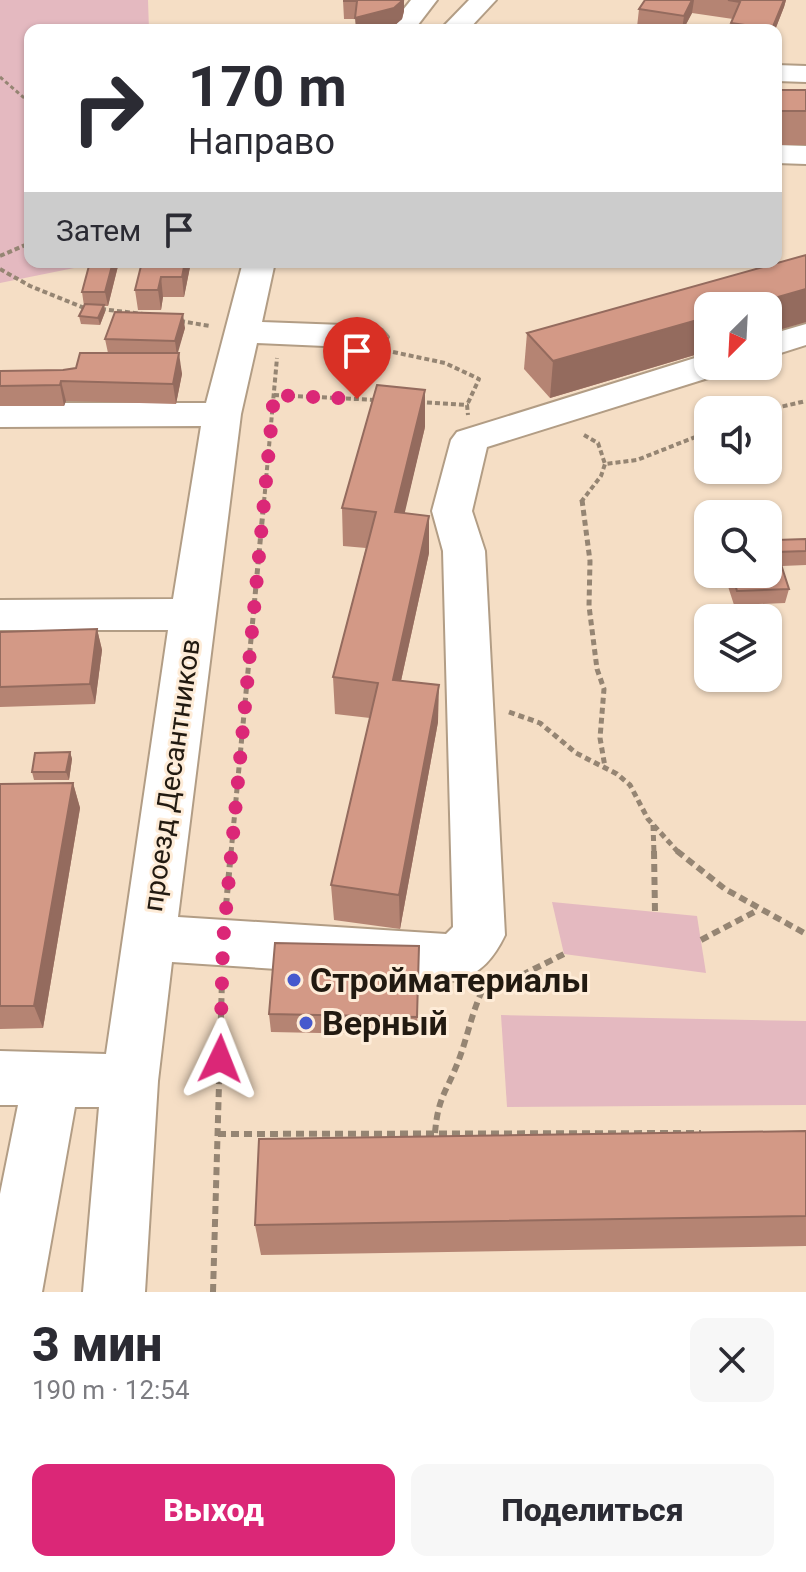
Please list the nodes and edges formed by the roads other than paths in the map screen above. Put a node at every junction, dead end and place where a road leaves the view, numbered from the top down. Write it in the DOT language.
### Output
graph roads {
  1 [pos="424,0"];
  2 [pos="483,0"];
  3 [pos="405,24"];
  4 [pos="459,24"];
  5 [pos="782,73"];
  6 [pos="806,74"];
  7 [pos="782,154"];
  8 [pos="806,155"];
  9 [pos="258,268"];
  10 [pos="248,331"];
  11 [pos="806,334"];
  12 [pos="370,337"];
  13 [pos="782,342"];
  14 [pos="694,370"];
  15 [pos="222,414"];
  16 [pos="0,416"];
  17 [pos="192,614"];
  18 [pos="0,615"];
  19 [pos="149,938"];
  20 [pos="26,1079"];
  21 [pos="130,1081"];
  22 [pos="11,1292"];
  23 [pos="114,1292"];
  1 -- 3 [label="street"];
  2 -- 4 [label="street"];
  5 -- 6 [label="street"];
  7 -- 8 [label="street"];
  9 -- 10 [label="street, проезд Десантников"];
  10 -- 12 [label="street"];
  10 -- 15 [label="street, проезд Десантников"];
  11 -- 13 [label="street"];
  14 -- 19 [label="street"];
  15 -- 16 [label="street"];
  15 -- 17 [label="street, проезд Десантников"];
  17 -- 18 [label="street"];
  17 -- 19 [label="street, проезд Десантников"];
  19 -- 21 [label="street, проезд Десантников"];
  20 -- 21 [label="street"];
  20 -- 22 [label="street"];
  21 -- 23 [label="street, проезд Десантников"];
}
